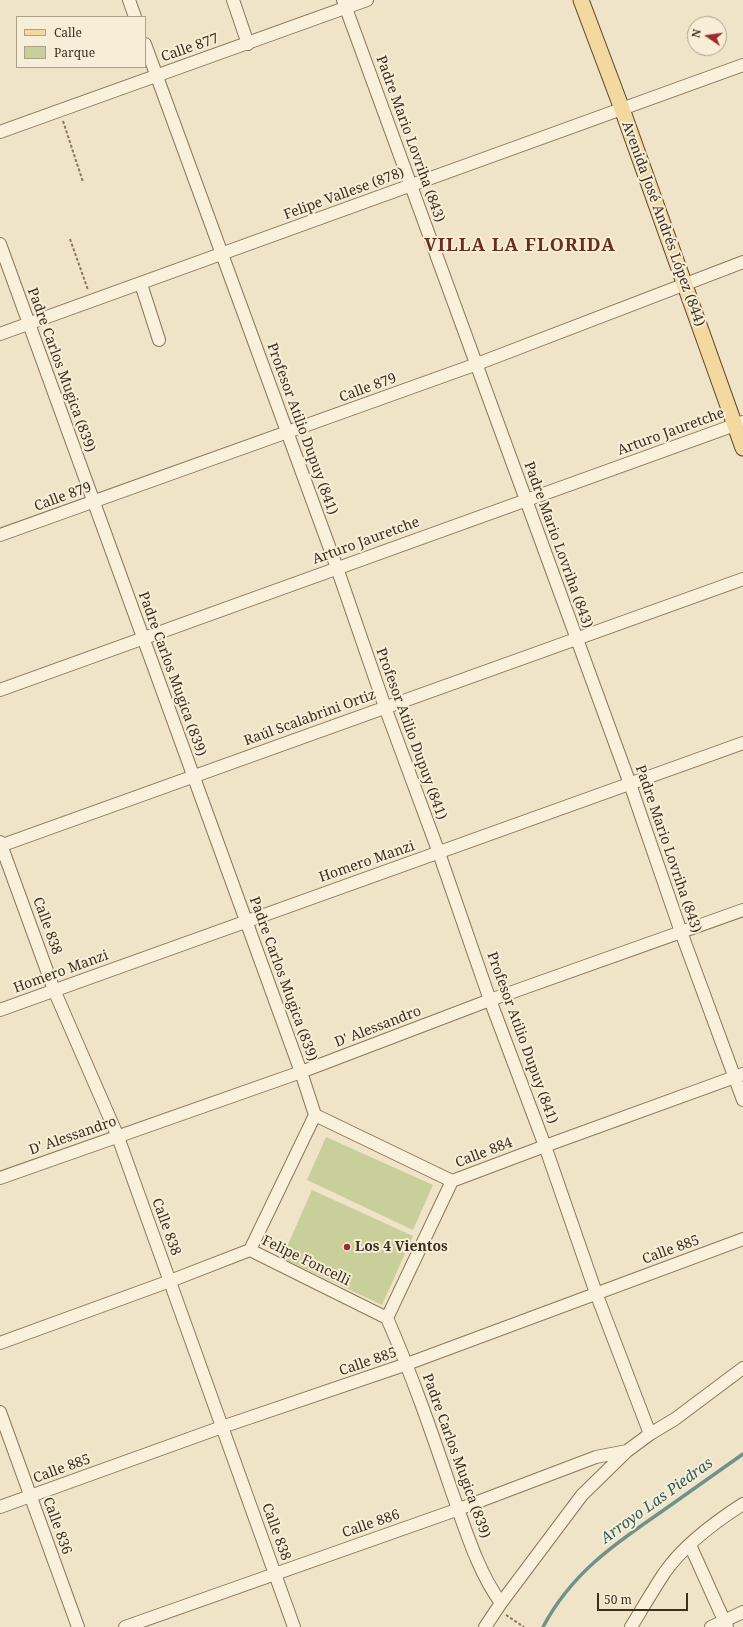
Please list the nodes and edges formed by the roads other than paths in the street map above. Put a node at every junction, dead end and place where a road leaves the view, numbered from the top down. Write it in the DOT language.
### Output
graph roads {
  1 [pos="129,0"];
  2 [pos="233,0"];
  3 [pos="367,0"];
  4 [pos="581,0"];
  5 [pos="344,4"];
  6 [pos="135,16"];
  7 [pos="248,44"];
  8 [pos="146,47"];
  9 [pos="743,65"];
  10 [pos="156,75"];
  11 [pos="622,110"];
  12 [pos="0,132"];
  13 [pos="411,186"];
  14 [pos="0,244"];
  15 [pos="222,254"];
  16 [pos="743,262"];
  17 [pos="141,284"];
  18 [pos="686,285"];
  19 [pos="29,323"];
  20 [pos="0,334"];
  21 [pos="159,340"];
  22 [pos="477,364"];
  23 [pos="739,423"];
  24 [pos="287,433"];
  25 [pos="743,448"];
  26 [pos="525,501"];
  27 [pos="92,502"];
  28 [pos="0,535"];
  29 [pos="337,568"];
  30 [pos="743,579"];
  31 [pos="576,638"];
  32 [pos="143,639"];
  33 [pos="0,690"];
  34 [pos="385,707"];
  35 [pos="743,743"];
  36 [pos="194,776"];
  37 [pos="630,784"];
  38 [pos="0,844"];
  39 [pos="439,853"];
  40 [pos="743,910"];
  41 [pos="246,920"];
  42 [pos="681,932"];
  43 [pos="54,990"];
  44 [pos="490,1000"];
  45 [pos="0,1010"];
  46 [pos="301,1072"];
  47 [pos="739,1076"];
  48 [pos="743,1100"];
  49 [pos="315,1115"];
  50 [pos="118,1137"];
  51 [pos="545,1146"];
  52 [pos="0,1178"];
  53 [pos="452,1181"];
  54 [pos="743,1239"];
  55 [pos="250,1250"];
  56 [pos="170,1281"];
  57 [pos="596,1293"];
  58 [pos="387,1318"];
  59 [pos="0,1343"];
  60 [pos="407,1364"];
  61 [pos="743,1368"];
  62 [pos="0,1412"];
  63 [pos="222,1426"];
  64 [pos="650,1434"];
  65 [pos="627,1451"];
  66 [pos="30,1497"];
  67 [pos="743,1504"];
  68 [pos="0,1507"];
  69 [pos="459,1509"];
  70 [pos="690,1545"];
  71 [pos="275,1574"];
  72 [pos="499,1606"];
  73 [pos="743,1612"];
  74 [pos="726,1624"];
  75 [pos="78,1627"];
  76 [pos="125,1627"];
  77 [pos="294,1627"];
  78 [pos="485,1627"];
  79 [pos="631,1627"];
  80 [pos="711,1627"];
  1 -- 6 [label="street"];
  2 -- 7 [label="street"];
  3 -- 5 [label="street, Calle 877"];
  4 -- 11 [label="main road, Avenida José Andrés López (844)"];
  5 -- 7 [label="street, Calle 877"];
  5 -- 13 [label="street, Padre Mario Lovriha (843)"];
  7 -- 10 [label="street, Calle 877"];
  8 -- 10 [label="street, Profesor Atilio Dupuy (841)"];
  9 -- 11 [label="street, Felipe Vallese (878)"];
  10 -- 12 [label="street, Calle 877"];
  10 -- 15 [label="street, Profesor Atilio Dupuy (841)"];
  11 -- 13 [label="street, Felipe Vallese (878)"];
  11 -- 18 [label="main road, Avenida José Andrés López (844)"];
  13 -- 15 [label="street, Felipe Vallese (878)"];
  13 -- 22 [label="street, Padre Mario Lovriha (843)"];
  14 -- 19 [label="street, Padre Carlos Mugica (839)"];
  15 -- 17 [label="street, Felipe Vallese (878)"];
  15 -- 24 [label="street, Profesor Atilio Dupuy (841)"];
  16 -- 18 [label="street, Calle 879"];
  17 -- 19 [label="street, Felipe Vallese (878)"];
  17 -- 21 [label="street"];
  18 -- 22 [label="street, Calle 879"];
  18 -- 23 [label="main road, Avenida José Andrés López (844)"];
  19 -- 20 [label="street, Felipe Vallese (878)"];
  19 -- 27 [label="street, Padre Carlos Mugica (839)"];
  22 -- 24 [label="street, Calle 879"];
  22 -- 26 [label="street, Padre Mario Lovriha (843)"];
  23 -- 25 [label="main road, Avenida José Andrés López (844)"];
  23 -- 26 [label="street, Arturo Jauretche"];
  24 -- 27 [label="street, Calle 879"];
  24 -- 29 [label="street, Profesor Atilio Dupuy (841)"];
  26 -- 29 [label="street, Arturo Jauretche"];
  26 -- 31 [label="street, Padre Mario Lovriha (843)"];
  27 -- 28 [label="street, Calle 879"];
  27 -- 32 [label="street, Padre Carlos Mugica (839)"];
  29 -- 32 [label="street, Arturo Jauretche"];
  29 -- 34 [label="street, Profesor Atilio Dupuy (841)"];
  30 -- 31 [label="street, Raúl Scalabrini Ortiz"];
  31 -- 34 [label="street, Raúl Scalabrini Ortiz"];
  31 -- 37 [label="street, Padre Mario Lovriha (843)"];
  32 -- 33 [label="street, Arturo Jauretche"];
  32 -- 36 [label="street, Padre Carlos Mugica (839)"];
  34 -- 36 [label="street, Raúl Scalabrini Ortiz"];
  34 -- 39 [label="street, Profesor Atilio Dupuy (841)"];
  35 -- 37 [label="street, Homero Manzi"];
  36 -- 38 [label="street, Raúl Scalabrini Ortiz"];
  36 -- 41 [label="street, Padre Carlos Mugica (839)"];
  37 -- 39 [label="street, Homero Manzi"];
  37 -- 42 [label="street, Padre Mario Lovriha (843)"];
  38 -- 43 [label="street, Calle 838"];
  39 -- 41 [label="street, Homero Manzi"];
  39 -- 44 [label="street, Profesor Atilio Dupuy (841)"];
  40 -- 42 [label="street, D' Alessandro"];
  41 -- 43 [label="street, Homero Manzi"];
  41 -- 46 [label="street, Padre Carlos Mugica (839)"];
  42 -- 44 [label="street, D' Alessandro"];
  42 -- 47 [label="street, Padre Mario Lovriha (843)"];
  43 -- 45 [label="street, Homero Manzi"];
  43 -- 50 [label="street, Calle 838"];
  44 -- 46 [label="street, D' Alessandro"];
  44 -- 51 [label="street, Profesor Atilio Dupuy (841)"];
  46 -- 49 [label="street, Padre Carlos Mugica (839)"];
  46 -- 50 [label="street, D' Alessandro"];
  47 -- 48 [label="street, Padre Mario Lovriha (843)"];
  47 -- 51 [label="street, Calle 884"];
  49 -- 53 [label="street, Calle 884"];
  49 -- 55 [label="street"];
  50 -- 52 [label="street, D' Alessandro"];
  50 -- 56 [label="street, Calle 838"];
  51 -- 53 [label="street, Calle 884"];
  51 -- 57 [label="street, Profesor Atilio Dupuy (841)"];
  53 -- 58 [label="street"];
  54 -- 57 [label="street, Calle 885"];
  55 -- 56 [label="street, Felipe Foncelli"];
  55 -- 58 [label="street, Felipe Foncelli"];
  56 -- 59 [label="street, Felipe Foncelli"];
  56 -- 63 [label="street, Calle 838"];
  57 -- 60 [label="street, Calle 885"];
  57 -- 64 [label="street, Profesor Atilio Dupuy (841)"];
  58 -- 60 [label="street, Padre Carlos Mugica (839)"];
  60 -- 63 [label="street, Calle 885"];
  60 -- 69 [label="street, Padre Carlos Mugica (839)"];
  61 -- 64 [label="street"];
  62 -- 66 [label="street, Calle 836"];
  63 -- 66 [label="street, Calle 885"];
  63 -- 71 [label="street, Calle 838"];
  64 -- 65 [label="street"];
  65 -- 69 [label="street, Calle 886"];
  65 -- 72 [label="street"];
  66 -- 68 [label="street, Calle 885"];
  66 -- 75 [label="street, Calle 836"];
  67 -- 70 [label="street"];
  69 -- 71 [label="street, Calle 886"];
  69 -- 72 [label="street, Padre Carlos Mugica (839)"];
  70 -- 74 [label="street"];
  70 -- 79 [label="street"];
  71 -- 76 [label="street, Calle 886"];
  71 -- 77 [label="street, Calle 838"];
  72 -- 78 [label="street"];
  73 -- 74 [label="street"];
  74 -- 80 [label="street"];
}
